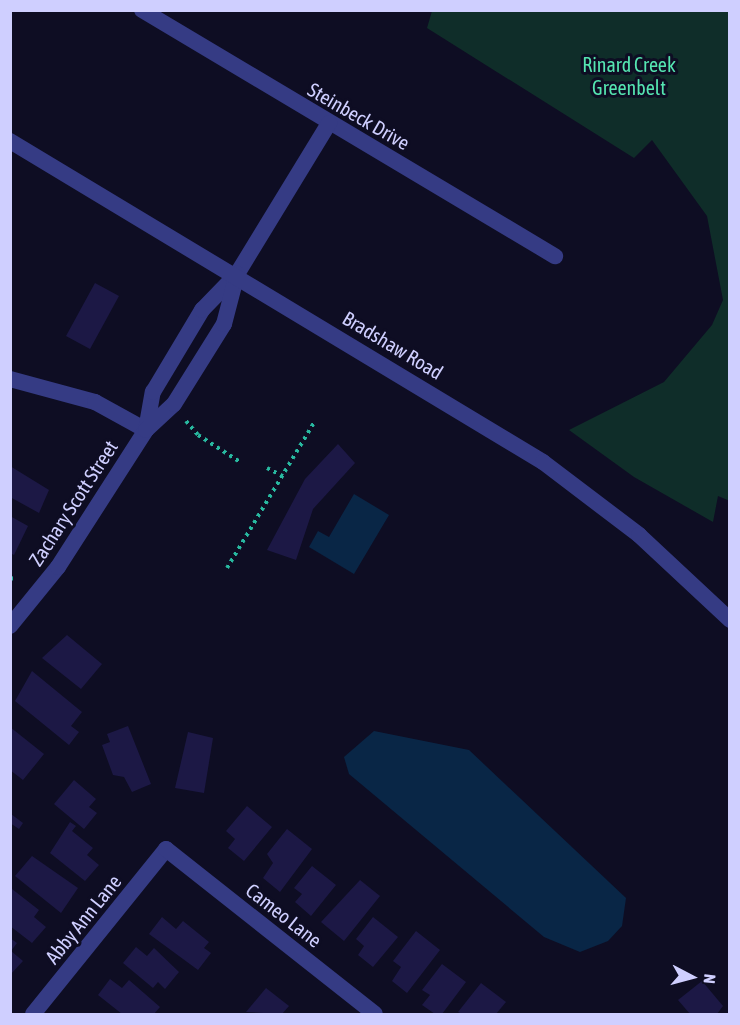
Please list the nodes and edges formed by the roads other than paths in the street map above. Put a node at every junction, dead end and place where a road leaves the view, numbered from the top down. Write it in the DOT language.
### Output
graph roads {
  1 [pos="142,10"];
  2 [pos="328,123"];
  3 [pos="10,141"];
  4 [pos="555,256"];
  5 [pos="237,274"];
  6 [pos="10,379"];
  7 [pos="146,430"];
  8 [pos="729,620"];
  9 [pos="10,626"];
  10 [pos="166,849"];
  11 [pos="366,1012"];
  12 [pos="33,1014"];
  1 -- 2 [label="street, Steinbeck Drive"];
  2 -- 4 [label="street, Steinbeck Drive"];
  2 -- 5 [label="street, Zachary Scott Street"];
  3 -- 5 [label="street, Bradshaw Road"];
  5 -- 7 [label="street, Zachary Scott Street"];
  5 -- 7 [label="street, Zachary Scott Street"];
  5 -- 8 [label="street, Bradshaw Road"];
  6 -- 7 [label="street"];
  7 -- 9 [label="street, Zachary Scott Street"];
  10 -- 11 [label="street, Cameo Lane"];
  10 -- 12 [label="street, Abby Ann Lane"];
}
